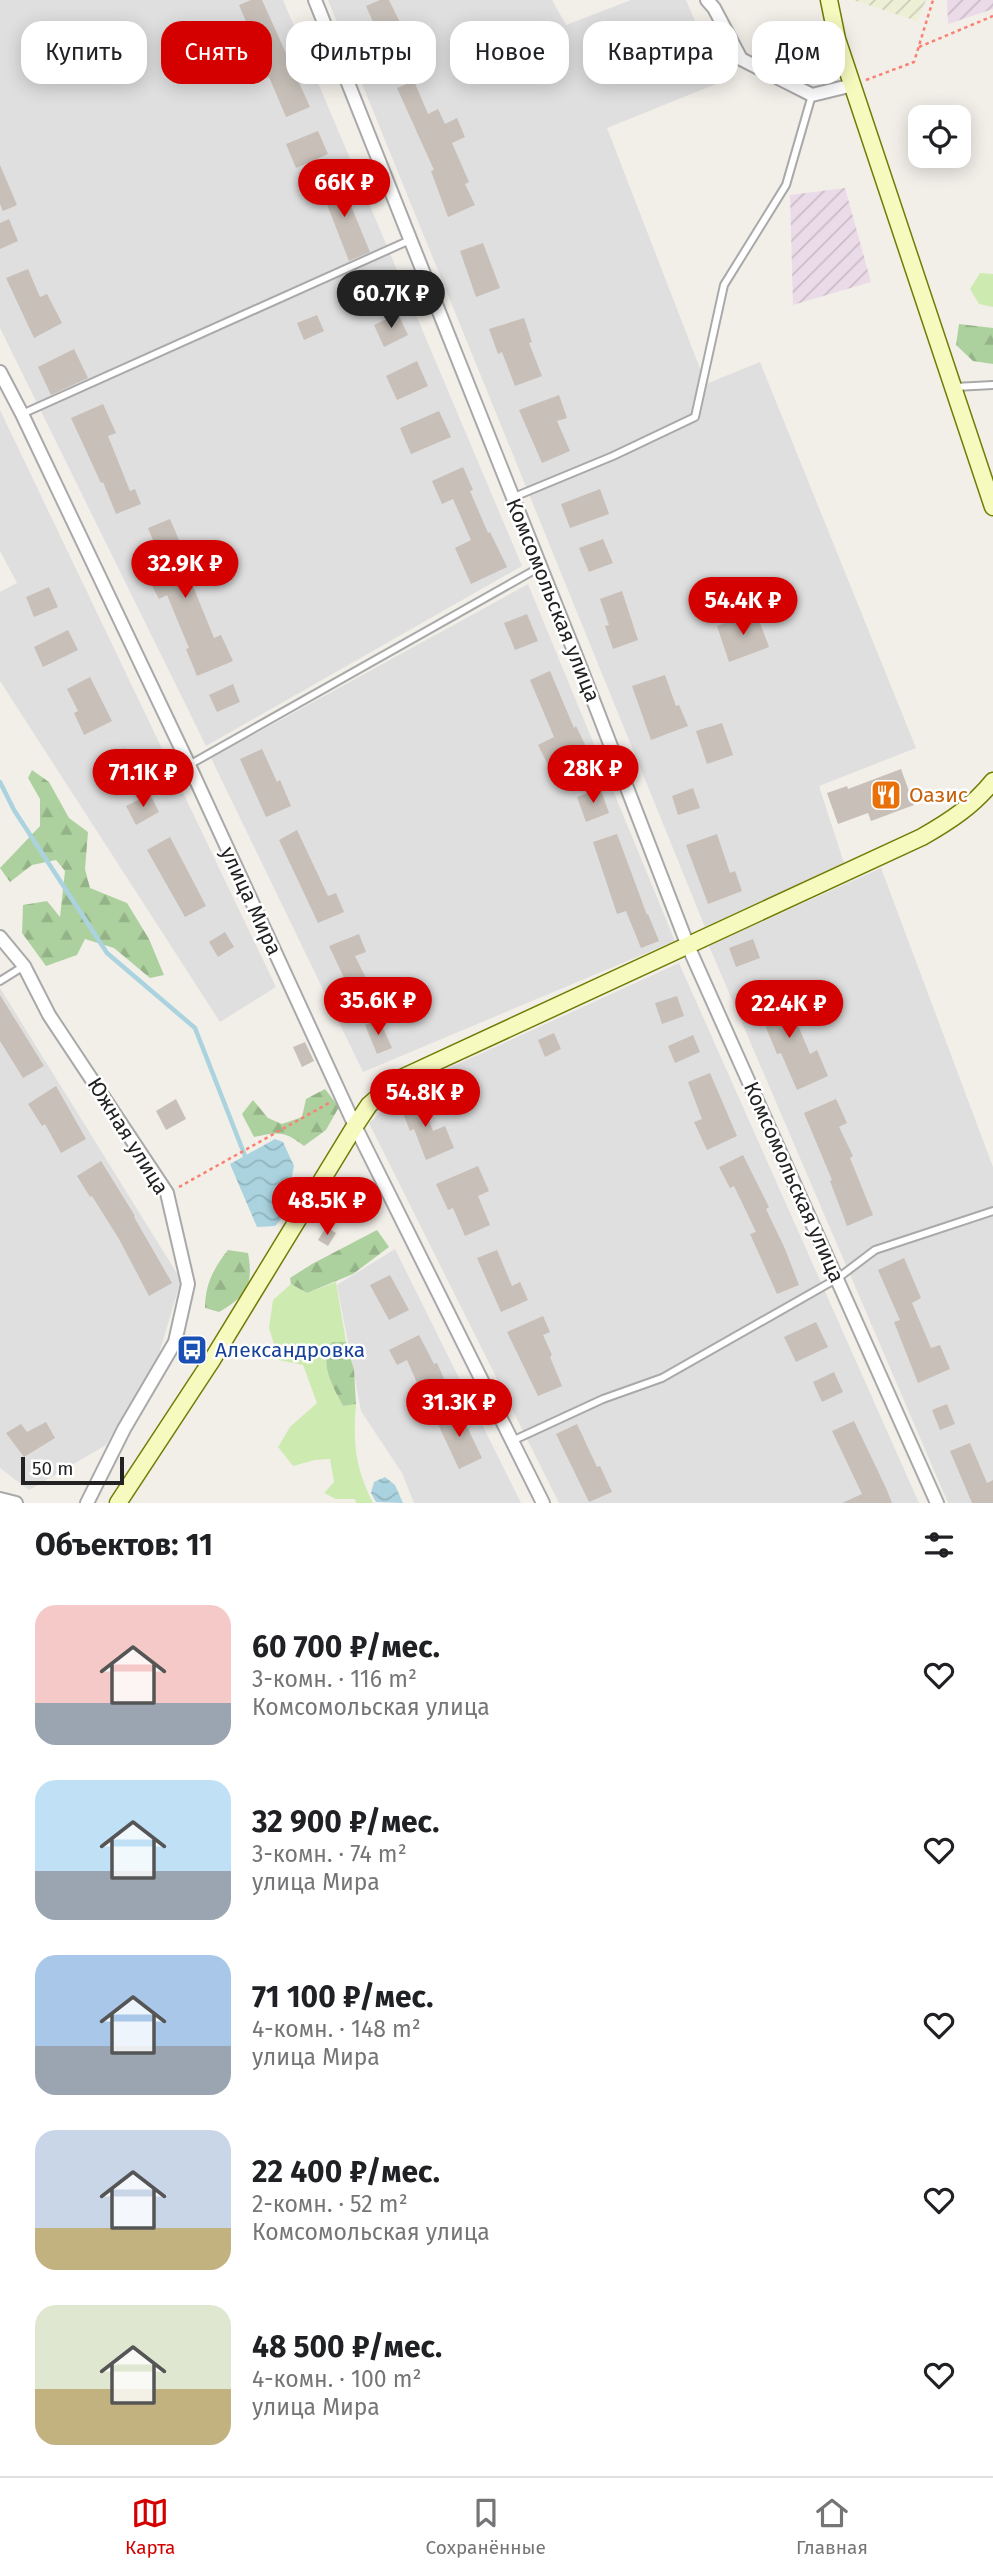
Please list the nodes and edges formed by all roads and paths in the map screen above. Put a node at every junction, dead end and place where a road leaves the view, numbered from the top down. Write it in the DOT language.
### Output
graph roads {
  1 [pos="315,0"];
  2 [pos="707,0"];
  3 [pos="829,0"];
  4 [pos="933,0"];
  5 [pos="993,16"];
  6 [pos="919,47"];
  7 [pos="853,85"];
  8 [pos="812,95"];
  9 [pos="410,240"];
  10 [pos="0,372"];
  11 [pos="993,385"];
  12 [pos="953,387"];
  13 [pos="23,414"];
  14 [pos="513,497"];
  15 [pos="993,507"];
  16 [pos="540,567"];
  17 [pos="189,765"];
  18 [pos="993,781"];
  19 [pos="0,937"];
  20 [pos="688,946"];
  21 [pos="24,966"];
  22 [pos="0,981"];
  23 [pos="341,1096"];
  24 [pos="355,1126"];
  25 [pos="167,1194"];
  26 [pos="993,1211"];
  27 [pos="838,1278"];
  28 [pos="512,1441"];
  29 [pos="0,1499"];
  30 [pos="16,1503"];
  31 [pos="87,1503"];
  32 [pos="118,1503"];
  33 [pos="543,1503"];
  34 [pos="937,1503"];
  1 -- 9 [label="street, Комсомольская улица"];
  2 -- 8 [label="street"];
  3 -- 7 [label="main road"];
  4 -- 6 [label="path"];
  5 -- 6 [label="path"];
  6 -- 7 [label="path"];
  7 -- 8 [label="street"];
  7 -- 12 [label="main road"];
  8 -- 14 [label="lane"];
  9 -- 13 [label="lane"];
  9 -- 14 [label="street, Комсомольская улица"];
  10 -- 13 [label="street, улица Мира"];
  11 -- 12 [label="lane"];
  12 -- 15 [label="main road"];
  13 -- 17 [label="street, улица Мира"];
  14 -- 16 [label="street, Комсомольская улица"];
  16 -- 17 [label="lane"];
  16 -- 20 [label="street, Комсомольская улица"];
  17 -- 23 [label="street, улица Мира"];
  18 -- 20 [label="main road"];
  19 -- 21 [label="street, Южная улица"];
  20 -- 24 [label="main road"];
  20 -- 27 [label="street, Комсомольская улица"];
  21 -- 22 [label="lane"];
  21 -- 25 [label="street, Южная улица"];
  23 -- 24 [label="street, улица Мира"];
  23 -- 25 [label="path"];
  24 -- 28 [label="street, улица Мира"];
  24 -- 32 [label="main road"];
  25 -- 31 [label="street, Южная улица"];
  26 -- 27 [label="lane"];
  27 -- 28 [label="lane"];
  27 -- 34 [label="street, Комсомольская улица"];
  28 -- 33 [label="street, улица Мира"];
  29 -- 30 [label="street"];
}
